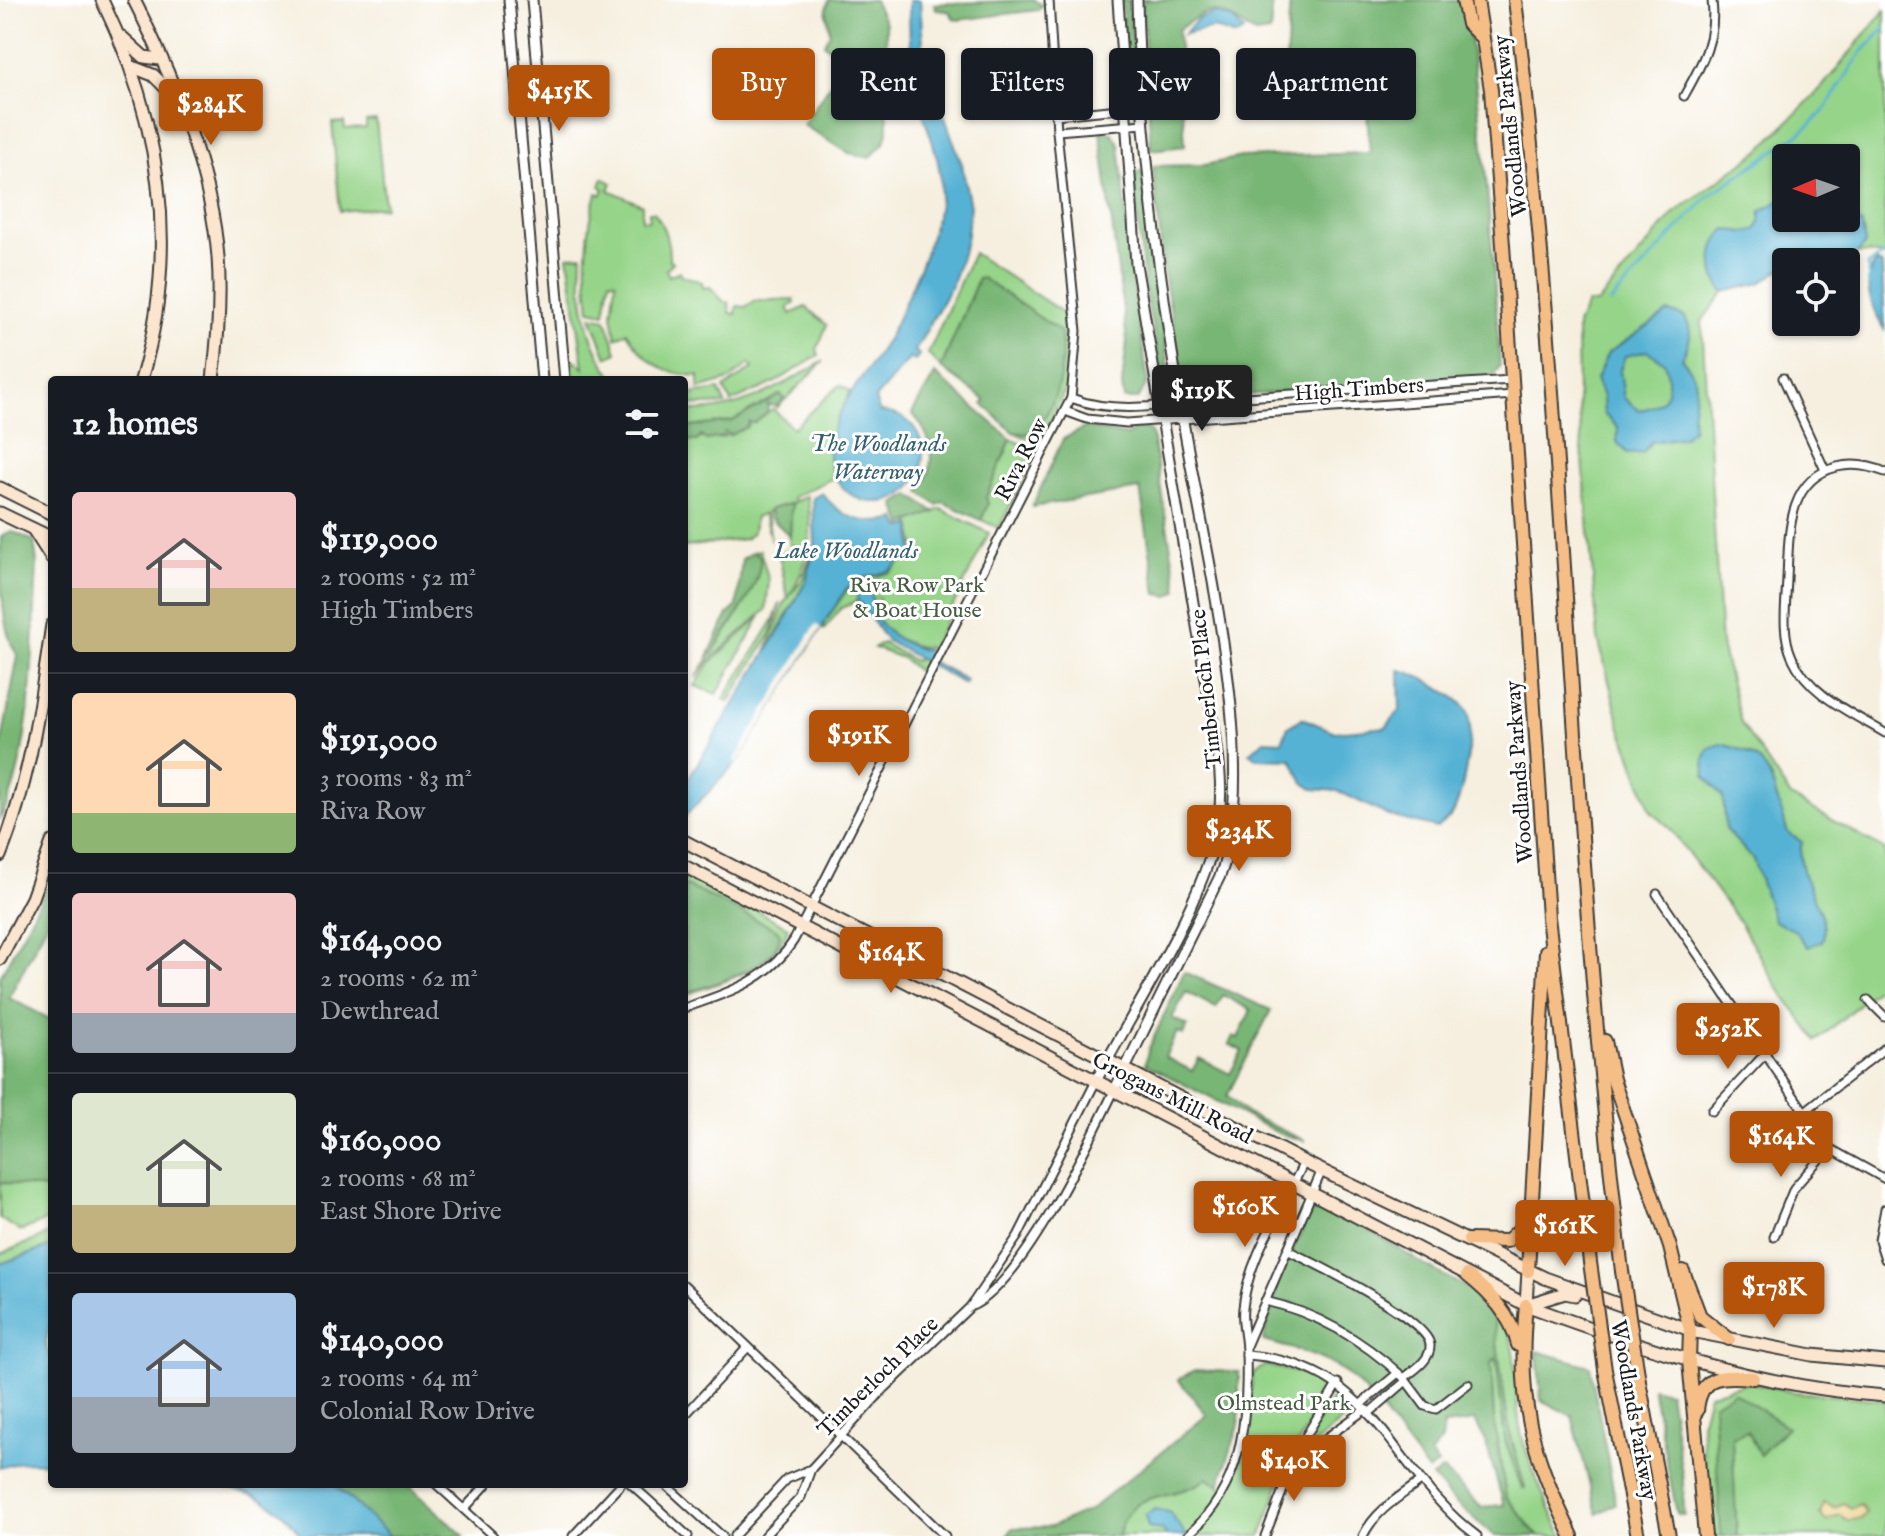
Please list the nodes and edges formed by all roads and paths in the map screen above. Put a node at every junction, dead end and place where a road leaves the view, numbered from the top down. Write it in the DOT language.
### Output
graph roads {
  1 [pos="102,0"];
  2 [pos="134,0"];
  3 [pos="509,0"];
  4 [pos="532,0"];
  5 [pos="1049,0"];
  6 [pos="1118,0"];
  7 [pos="1137,0"];
  8 [pos="1463,0"];
  9 [pos="1477,0"];
  10 [pos="1712,0"];
  11 [pos="1515,2"];
  12 [pos="116,31"];
  13 [pos="1483,38"];
  14 [pos="1052,48"];
  15 [pos="1120,48"];
  16 [pos="1139,48"];
  17 [pos="160,59"];
  18 [pos="130,66"];
  19 [pos="1684,96"];
  20 [pos="175,97"];
  21 [pos="1056,120"];
  22 [pos="1124,120"];
  23 [pos="1144,120"];
  24 [pos="1144,124"];
  25 [pos="1124,125"];
  26 [pos="1057,131"];
  27 [pos="1147,159"];
  28 [pos="1127,161"];
  29 [pos="142,376"];
  30 [pos="213,376"];
  31 [pos="542,376"];
  32 [pos="565,376"];
  33 [pos="1783,378"];
  34 [pos="1512,380"];
  35 [pos="1514,395"];
  36 [pos="1071,398"];
  37 [pos="1180,401"];
  38 [pos="1159,404"];
  39 [pos="1065,411"];
  40 [pos="1182,418"];
  41 [pos="1162,421"];
  42 [pos="1825,470"];
  43 [pos="1885,472"];
  44 [pos="0,488"];
  45 [pos="48,511"];
  46 [pos="0,513"];
  47 [pos="32,529"];
  48 [pos="48,536"];
  49 [pos="48,553"];
  50 [pos="1213,600"];
  51 [pos="1192,603"];
  52 [pos="48,652"];
  53 [pos="1885,733"];
  54 [pos="688,843"];
  55 [pos="48,853"];
  56 [pos="0,856"];
  57 [pos="688,868"];
  58 [pos="1200,883"];
  59 [pos="1213,890"];
  60 [pos="1657,894"];
  61 [pos="810,908"];
  62 [pos="1548,917"];
  63 [pos="800,928"];
  64 [pos="0,959"];
  65 [pos="1594,983"];
  66 [pos="1868,1000"];
  67 [pos="688,1006"];
  68 [pos="1885,1017"];
  69 [pos="1885,1048"];
  70 [pos="1766,1053"];
  71 [pos="1107,1060"];
  72 [pos="1125,1069"];
  73 [pos="1097,1079"];
  74 [pos="1115,1089"];
  75 [pos="1712,1111"];
  76 [pos="1804,1112"];
  77 [pos="1829,1148"];
  78 [pos="1304,1162"];
  79 [pos="1322,1170"];
  80 [pos="1885,1179"];
  81 [pos="1295,1183"];
  82 [pos="1313,1191"];
  83 [pos="1038,1197"];
  84 [pos="1532,1204"];
  85 [pos="1055,1206"];
  86 [pos="1885,1209"];
  87 [pos="1020,1232"];
  88 [pos="1035,1236"];
  89 [pos="1774,1237"];
  90 [pos="1469,1240"];
  91 [pos="1029,1244"];
  92 [pos="1670,1247"];
  93 [pos="1287,1250"];
  94 [pos="1885,1259"];
  95 [pos="1528,1271"];
  96 [pos="1467,1275"];
  97 [pos="688,1289"];
  98 [pos="1588,1297"];
  99 [pos="1265,1301"];
  100 [pos="1526,1305"];
  101 [pos="970,1307"];
  102 [pos="1690,1330"];
  103 [pos="1729,1339"];
  104 [pos="748,1347"];
  105 [pos="1246,1351"];
  106 [pos="1521,1357"];
  107 [pos="1689,1361"];
  108 [pos="1885,1362"];
  109 [pos="1403,1377"];
  110 [pos="1753,1378"];
  111 [pos="1338,1383"];
  112 [pos="1468,1384"];
  113 [pos="1885,1396"];
  114 [pos="1365,1408"];
  115 [pos="688,1412"];
  116 [pos="1695,1434"];
  117 [pos="840,1439"];
  118 [pos="1297,1459"];
  119 [pos="811,1469"];
  120 [pos="1421,1481"];
  121 [pos="440,1488"];
  122 [pos="483,1488"];
  123 [pos="617,1488"];
  124 [pos="635,1488"];
  125 [pos="669,1488"];
  126 [pos="464,1509"];
  127 [pos="1190,1533"];
  128 [pos="493,1536"];
  129 [pos="573,1536"];
  130 [pos="688,1536"];
  131 [pos="722,1536"];
  132 [pos="734,1536"];
  133 [pos="764,1536"];
  134 [pos="945,1536"];
  135 [pos="1265,1536"];
  136 [pos="1363,1536"];
  137 [pos="1477,1536"];
  138 [pos="1572,1536"];
  139 [pos="1638,1536"];
  140 [pos="1669,1536"];
  141 [pos="1705,1536"];
  1 -- 12 [label="main road"];
  2 -- 17 [label="main road"];
  3 -- 31 [label="street"];
  4 -- 32 [label="street"];
  5 -- 14 [label="street, Riva Row"];
  6 -- 15 [label="street, Timberloch Place"];
  7 -- 16 [label="street, Timberloch Place"];
  8 -- 13 [label="main road"];
  9 -- 13 [label="main road, Woodlands Parkway"];
  10 -- 19 [label="street"];
  11 -- 65 [label="main road, Woodlands Parkway"];
  12 -- 17 [label="main road"];
  12 -- 18 [label="main road"];
  13 -- 34 [label="main road, Woodlands Parkway"];
  17 -- 20 [label="main road"];
  18 -- 20 [label="main road"];
  18 -- 29 [label="main road"];
  20 -- 30 [label="main road"];
  21 -- 26 [label="street, Riva Row"];
  22 -- 25 [label="street, Timberloch Place"];
  23 -- 24 [label="street, Timberloch Place"];
  24 -- 25 [label="street"];
  24 -- 27 [label="street, Timberloch Place"];
  25 -- 26 [label="street"];
  25 -- 28 [label="street, Timberloch Place"];
  26 -- 36 [label="street, Riva Row"];
  27 -- 28 [label="street"];
  27 -- 37 [label="street, Timberloch Place"];
  28 -- 38 [label="street, Timberloch Place"];
  33 -- 42 [label="street"];
  34 -- 35 [label="main road, Woodlands Parkway"];
  34 -- 37 [label="street, High Timbers"];
  35 -- 40 [label="street, High Timbers"];
  35 -- 62 [label="main road, Woodlands Parkway"];
  36 -- 38 [label="street, High Timbers"];
  36 -- 39 [label="street, Riva Row"];
  37 -- 38 [label="street, High Timbers"];
  37 -- 40 [label="street, Timberloch Place"];
  38 -- 41 [label="street, Timberloch Place"];
  39 -- 41 [label="street, High Timbers"];
  39 -- 61 [label="street, Riva Row"];
  40 -- 41 [label="street, High Timbers"];
  40 -- 50 [label="street, Timberloch Place"];
  41 -- 51 [label="street, Timberloch Place"];
  42 -- 43 [label="street"];
  42 -- 53 [label="street"];
  44 -- 45 [label="main road"];
  46 -- 47 [label="main road"];
  47 -- 48 [label="main road"];
  47 -- 49 [label="main road"];
  50 -- 51 [label="street"];
  50 -- 59 [label="street, Timberloch Place"];
  51 -- 58 [label="street, Timberloch Place"];
  52 -- 56 [label="main road"];
  54 -- 61 [label="main road, Grogans Mill Road"];
  55 -- 64 [label="main road"];
  57 -- 63 [label="main road, Grogans Mill Road"];
  58 -- 59 [label="street"];
  58 -- 71 [label="street, Timberloch Place"];
  59 -- 72 [label="street, Timberloch Place"];
  60 -- 70 [label="street"];
  61 -- 63 [label="street, Riva Row"];
  61 -- 71 [label="main road, Grogans Mill Road"];
  62 -- 84 [label="main road"];
  62 -- 139 [label="main road, Woodlands Parkway, bridge"];
  63 -- 67 [label="street, Riva Row"];
  63 -- 73 [label="main road, Grogans Mill Road"];
  65 -- 92 [label="main road"];
  65 -- 140 [label="main road, Woodlands Parkway, bridge"];
  66 -- 68 [label="street"];
  69 -- 76 [label="street"];
  70 -- 75 [label="street"];
  70 -- 76 [label="street"];
  71 -- 72 [label="main road, Grogans Mill Road"];
  71 -- 73 [label="street, Timberloch Place"];
  72 -- 74 [label="street, Timberloch Place"];
  72 -- 78 [label="main road, Grogans Mill Road"];
  73 -- 74 [label="main road, Grogans Mill Road"];
  73 -- 83 [label="street, Timberloch Place"];
  74 -- 81 [label="main road, Grogans Mill Road"];
  74 -- 85 [label="street, Timberloch Place"];
  76 -- 77 [label="street"];
  77 -- 80 [label="street"];
  77 -- 89 [label="street"];
  78 -- 79 [label="main road, Grogans Mill Road"];
  78 -- 81 [label="street"];
  79 -- 82 [label="street"];
  79 -- 90 [label="main road, Grogans Mill Road"];
  81 -- 82 [label="main road, Grogans Mill Road"];
  81 -- 105 [label="street"];
  82 -- 93 [label="street"];
  82 -- 96 [label="main road, Grogans Mill Road"];
  83 -- 85 [label="street"];
  83 -- 87 [label="street, Timberloch Place"];
  84 -- 90 [label="main road"];
  84 -- 95 [label="main road"];
  85 -- 88 [label="street, Timberloch Place"];
  86 -- 94 [label="street"];
  87 -- 88 [label="street"];
  87 -- 91 [label="street"];
  87 -- 101 [label="street, Timberloch Place"];
  88 -- 91 [label="street, Timberloch Place"];
  90 -- 95 [label="main road, Grogans Mill Road"];
  91 -- 101 [label="street, Timberloch Place"];
  92 -- 102 [label="main road"];
  92 -- 103 [label="main road"];
  93 -- 99 [label="street"];
  93 -- 109 [label="street"];
  95 -- 98 [label="main road, Grogans Mill Road"];
  95 -- 100 [label="main road"];
  96 -- 100 [label="main road, Grogans Mill Road"];
  96 -- 106 [label="main road"];
  97 -- 104 [label="street"];
  98 -- 100 [label="main road"];
  98 -- 102 [label="main road, Grogans Mill Road"];
  99 -- 105 [label="street"];
  99 -- 109 [label="street"];
  100 -- 106 [label="main road"];
  100 -- 107 [label="main road, Grogans Mill Road"];
  101 -- 117 [label="street, Timberloch Place"];
  102 -- 103 [label="main road, Grogans Mill Road"];
  102 -- 107 [label="main road"];
  103 -- 108 [label="main road, Grogans Mill Road"];
  104 -- 115 [label="street"];
  104 -- 117 [label="street"];
  105 -- 111 [label="street"];
  105 -- 127 [label="street"];
  106 -- 138 [label="main road"];
  107 -- 110 [label="main road, Grogans Mill Road"];
  107 -- 116 [label="main road"];
  109 -- 112 [label="street"];
  109 -- 114 [label="street"];
  110 -- 113 [label="main road, Grogans Mill Road"];
  110 -- 116 [label="main road"];
  111 -- 114 [label="street"];
  111 -- 118 [label="street"];
  114 -- 118 [label="street"];
  114 -- 120 [label="street"];
  116 -- 141 [label="main road"];
  117 -- 119 [label="street, Timberloch Place"];
  117 -- 134 [label="street"];
  118 -- 135 [label="street"];
  119 -- 132 [label="street, Timberloch Place"];
  119 -- 133 [label="street, Timberloch Place"];
  120 -- 136 [label="street"];
  120 -- 137 [label="street"];
  121 -- 126 [label="street"];
  122 -- 126 [label="street"];
  123 -- 129 [label="street"];
  124 -- 130 [label="street"];
  125 -- 131 [label="street"];
  126 -- 128 [label="street"];
}
